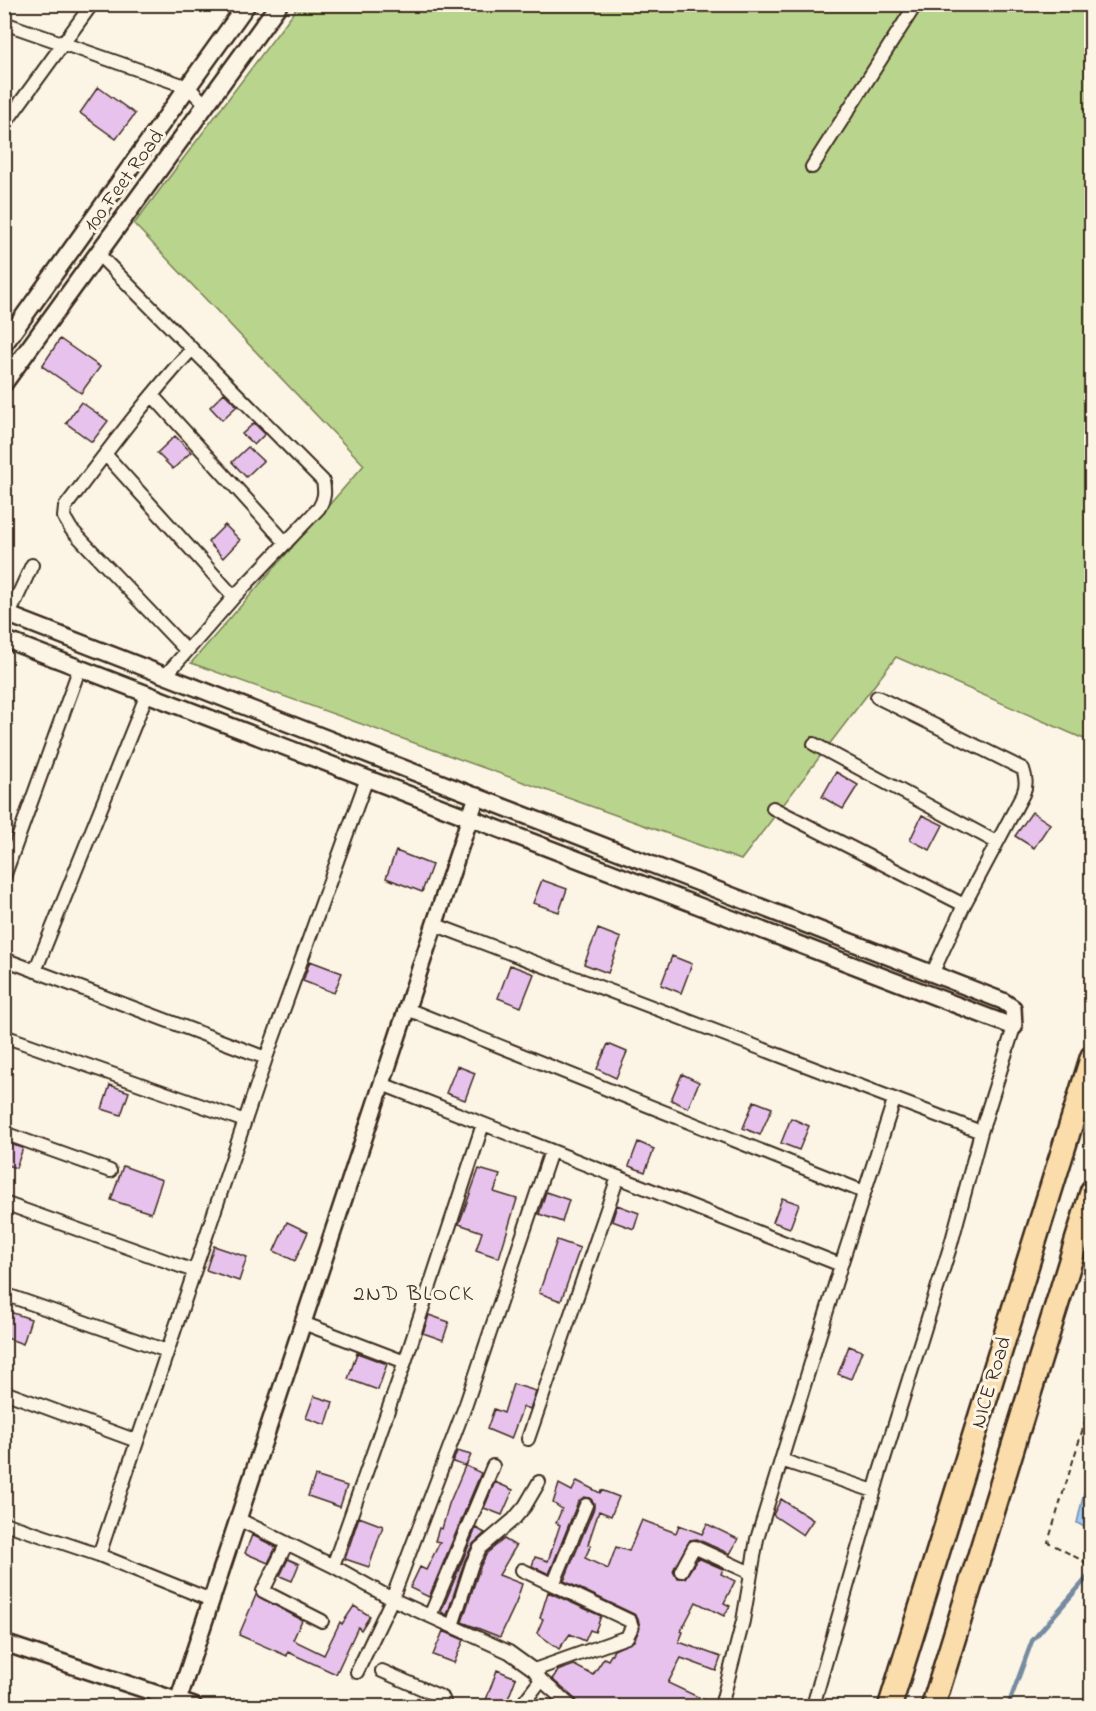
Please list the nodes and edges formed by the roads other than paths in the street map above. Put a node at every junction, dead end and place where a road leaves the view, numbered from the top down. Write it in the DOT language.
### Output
graph roads {
  1 [pos="92,4"];
  2 [pos="247,4"];
  3 [pos="279,4"];
  4 [pos="916,4"];
  5 [pos="4,23"];
  6 [pos="64,44"];
  7 [pos="188,87"];
  8 [pos="206,105"];
  9 [pos="10,108"];
  10 [pos="4,125"];
  11 [pos="812,167"];
  12 [pos="98,253"];
  13 [pos="4,344"];
  14 [pos="192,349"];
  15 [pos="4,383"];
  16 [pos="152,395"];
  17 [pos="105,454"];
  18 [pos="286,543"];
  19 [pos="32,565"];
  20 [pos="234,597"];
  21 [pos="7,614"];
  22 [pos="4,639"];
  23 [pos="186,650"];
  24 [pos="80,667"];
  25 [pos="166,675"];
  26 [pos="147,694"];
  27 [pos="877,697"];
  28 [pos="814,744"];
  29 [pos="367,778"];
  30 [pos="477,796"];
  31 [pos="773,808"];
  32 [pos="470,818"];
  33 [pos="996,842"];
  34 [pos="4,877"];
  35 [pos="964,905"];
  36 [pos="435,925"];
  37 [pos="4,959"];
  38 [pos="35,971"];
  39 [pos="932,974"];
  40 [pos="407,1009"];
  41 [pos="1014,1027"];
  42 [pos="4,1036"];
  43 [pos="1092,1057"];
  44 [pos="266,1058"];
  45 [pos="382,1084"];
  46 [pos="894,1100"];
  47 [pos="245,1121"];
  48 [pos="483,1124"];
  49 [pos="981,1132"];
  50 [pos="4,1133"];
  51 [pos="551,1151"];
  52 [pos="110,1171"];
  53 [pos="618,1177"];
  54 [pos="1092,1191"];
  55 [pos="864,1192"];
  56 [pos="4,1203"];
  57 [pos="841,1265"];
  58 [pos="195,1271"];
  59 [pos="4,1294"];
  60 [pos="303,1323"];
  61 [pos="167,1351"];
  62 [pos="405,1362"];
  63 [pos="4,1392"];
  64 [pos="528,1439"];
  65 [pos="137,1441"];
  66 [pos="781,1460"];
  67 [pos="493,1466"];
  68 [pos="539,1482"];
  69 [pos="874,1491"];
  70 [pos="586,1505"];
  71 [pos="238,1519"];
  72 [pos="4,1523"];
  73 [pos="287,1544"];
  74 [pos="99,1555"];
  75 [pos="333,1566"];
  76 [pos="522,1570"];
  77 [pos="681,1571"];
  78 [pos="751,1574"];
  79 [pos="553,1585"];
  80 [pos="392,1599"];
  81 [pos="212,1600"];
  82 [pos="430,1616"];
  83 [pos="322,1621"];
  84 [pos="452,1626"];
  85 [pos="4,1643"];
  86 [pos="382,1671"];
  87 [pos="357,1672"];
  88 [pos="538,1675"];
  89 [pos="178,1701"];
  90 [pos="194,1707"];
  91 [pos="445,1707"];
  92 [pos="521,1707"];
  93 [pos="571,1707"];
  94 [pos="721,1707"];
  95 [pos="813,1707"];
  96 [pos="890,1707"];
  97 [pos="933,1707"];
  1 -- 6 [label="street"];
  2 -- 7 [label="main road, 100 Feet Road"];
  3 -- 8 [label="main road, 100 Feet Road"];
  4 -- 11 [label="street"];
  5 -- 6 [label="street"];
  6 -- 7 [label="street"];
  6 -- 9 [label="street"];
  7 -- 8 [label="street"];
  7 -- 13 [label="main road, 100 Feet Road"];
  8 -- 12 [label="main road, 100 Feet Road"];
  9 -- 10 [label="street"];
  12 -- 14 [label="street"];
  12 -- 15 [label="main road, 100 Feet Road"];
  14 -- 16 [label="street"];
  14 -- 18 [label="street"];
  16 -- 17 [label="street"];
  16 -- 18 [label="street"];
  17 -- 20 [label="street"];
  17 -- 23 [label="street"];
  18 -- 20 [label="street"];
  19 -- 21 [label="street"];
  20 -- 23 [label="street"];
  21 -- 25 [label="street"];
  22 -- 24 [label="street"];
  23 -- 25 [label="street"];
  24 -- 26 [label="street"];
  24 -- 34 [label="street"];
  25 -- 30 [label="street"];
  26 -- 29 [label="street"];
  26 -- 38 [label="street"];
  27 -- 33 [label="street"];
  28 -- 33 [label="street"];
  29 -- 32 [label="street"];
  29 -- 44 [label="street"];
  30 -- 32 [label="street"];
  30 -- 39 [label="street"];
  31 -- 35 [label="street"];
  32 -- 36 [label="street"];
  32 -- 41 [label="street"];
  33 -- 35 [label="street"];
  35 -- 39 [label="street"];
  36 -- 40 [label="street"];
  36 -- 46 [label="street"];
  37 -- 38 [label="street"];
  38 -- 44 [label="street"];
  39 -- 41 [label="street"];
  40 -- 45 [label="street"];
  40 -- 55 [label="street"];
  41 -- 49 [label="street"];
  42 -- 47 [label="street"];
  43 -- 96 [label="highway, NICE Road"];
  44 -- 47 [label="street"];
  45 -- 48 [label="street"];
  45 -- 60 [label="street"];
  46 -- 49 [label="street"];
  46 -- 55 [label="street"];
  47 -- 58 [label="street"];
  48 -- 51 [label="street"];
  48 -- 62 [label="street"];
  49 -- 69 [label="street"];
  50 -- 52 [label="street"];
  51 -- 53 [label="street"];
  51 -- 80 [label="street"];
  53 -- 57 [label="street"];
  53 -- 64 [label="street"];
  54 -- 97 [label="highway, NICE Road"];
  55 -- 57 [label="street"];
  56 -- 58 [label="street"];
  57 -- 66 [label="street"];
  58 -- 61 [label="street"];
  59 -- 61 [label="street"];
  60 -- 62 [label="street"];
  60 -- 71 [label="street"];
  61 -- 65 [label="street"];
  62 -- 75 [label="street"];
  63 -- 65 [label="street"];
  65 -- 74 [label="street"];
  66 -- 69 [label="street"];
  66 -- 78 [label="street"];
  67 -- 82 [label="street"];
  68 -- 84 [label="street"];
  69 -- 95 [label="street"];
  70 -- 79 [label="street"];
  71 -- 73 [label="street"];
  71 -- 81 [label="street"];
  72 -- 74 [label="street"];
  73 -- 75 [label="street"];
  73 -- 83 [label="street"];
  74 -- 81 [label="street"];
  75 -- 80 [label="street"];
  76 -- 79 [label="street"];
  77 -- 78 [label="street"];
  78 -- 94 [label="street"];
  79 -- 88 [label="street"];
  80 -- 82 [label="street"];
  80 -- 87 [label="street"];
  81 -- 89 [label="street"];
  82 -- 84 [label="street"];
  84 -- 88 [label="street"];
  85 -- 89 [label="street"];
  86 -- 91 [label="street"];
  88 -- 92 [label="street"];
  88 -- 93 [label="street"];
  89 -- 90 [label="street"];
}
